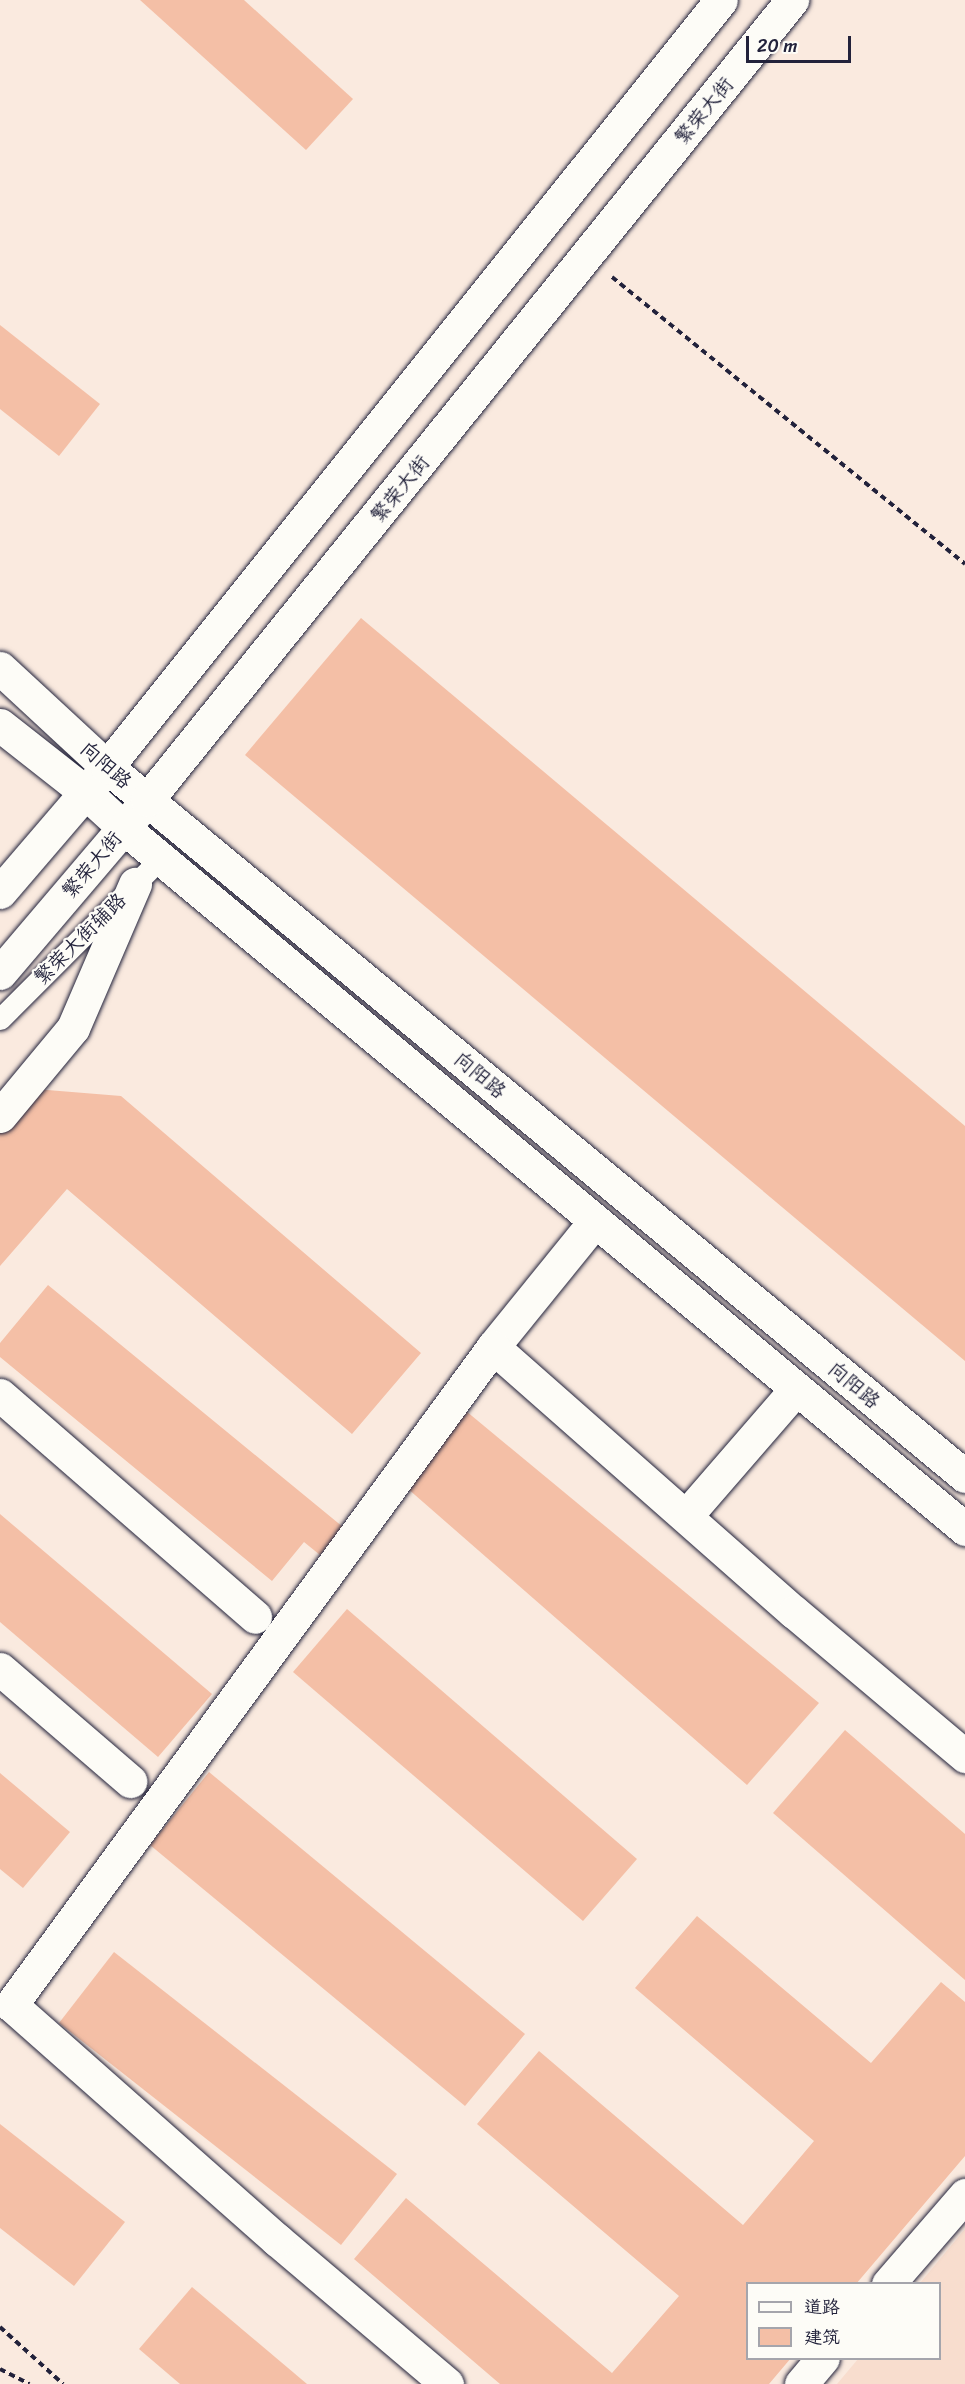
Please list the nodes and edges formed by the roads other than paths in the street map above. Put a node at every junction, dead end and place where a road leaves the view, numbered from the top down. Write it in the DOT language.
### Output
graph roads {
  1 [pos="721,0"];
  2 [pos="792,0"];
  3 [pos="0,668"];
  4 [pos="0,725"];
  5 [pos="107,767"];
  6 [pos="85,792"];
  7 [pos="147,800"];
  8 [pos="124,828"];
  9 [pos="160,859"];
  10 [pos="135,884"];
  11 [pos="0,892"];
  12 [pos="0,973"];
  13 [pos="0,1019"];
  14 [pos="0,1116"];
  15 [pos="595,1221"];
  16 [pos="493,1347"];
  17 [pos="796,1389"];
  18 [pos="0,1395"];
  19 [pos="965,1476"];
  20 [pos="686,1516"];
  21 [pos="965,1529"];
  22 [pos="255,1617"];
  23 [pos="0,1669"];
  24 [pos="965,1756"];
  25 [pos="130,1781"];
  26 [pos="965,2195"];
  27 [pos="889,2282"];
  28 [pos="821,2360"];
  29 [pos="447,2384"];
  30 [pos="801,2384"];
  1 -- 5 [label="main road"];
  2 -- 7 [label="main road, 繁荣大街"];
  3 -- 5 [label="main road, 向阳路"];
  4 -- 6 [label="main road, 向阳路"];
  5 -- 6 [label="main road"];
  5 -- 7 [label="main road, 向阳路"];
  6 -- 8 [label="main road, 向阳路"];
  6 -- 11 [label="main road"];
  7 -- 8 [label="main road, 繁荣大街"];
  7 -- 19 [label="main road, 向阳路"];
  8 -- 9 [label="main road, 向阳路"];
  8 -- 12 [label="main road, 繁荣大街"];
  9 -- 10 [label="lane, 繁荣大街辅路"];
  9 -- 15 [label="main road, 向阳路"];
  10 -- 13 [label="lane, 繁荣大街辅路"];
  10 -- 14 [label="main road"];
  15 -- 16 [label="main road"];
  15 -- 17 [label="main road, 向阳路"];
  16 -- 20 [label="main road"];
  16 -- 29 [label="main road"];
  17 -- 20 [label="main road"];
  17 -- 21 [label="main road, 向阳路"];
  18 -- 22 [label="main road"];
  20 -- 24 [label="main road"];
  23 -- 25 [label="main road"];
  26 -- 27 [label="main road"];
  28 -- 30 [label="main road"];
}
